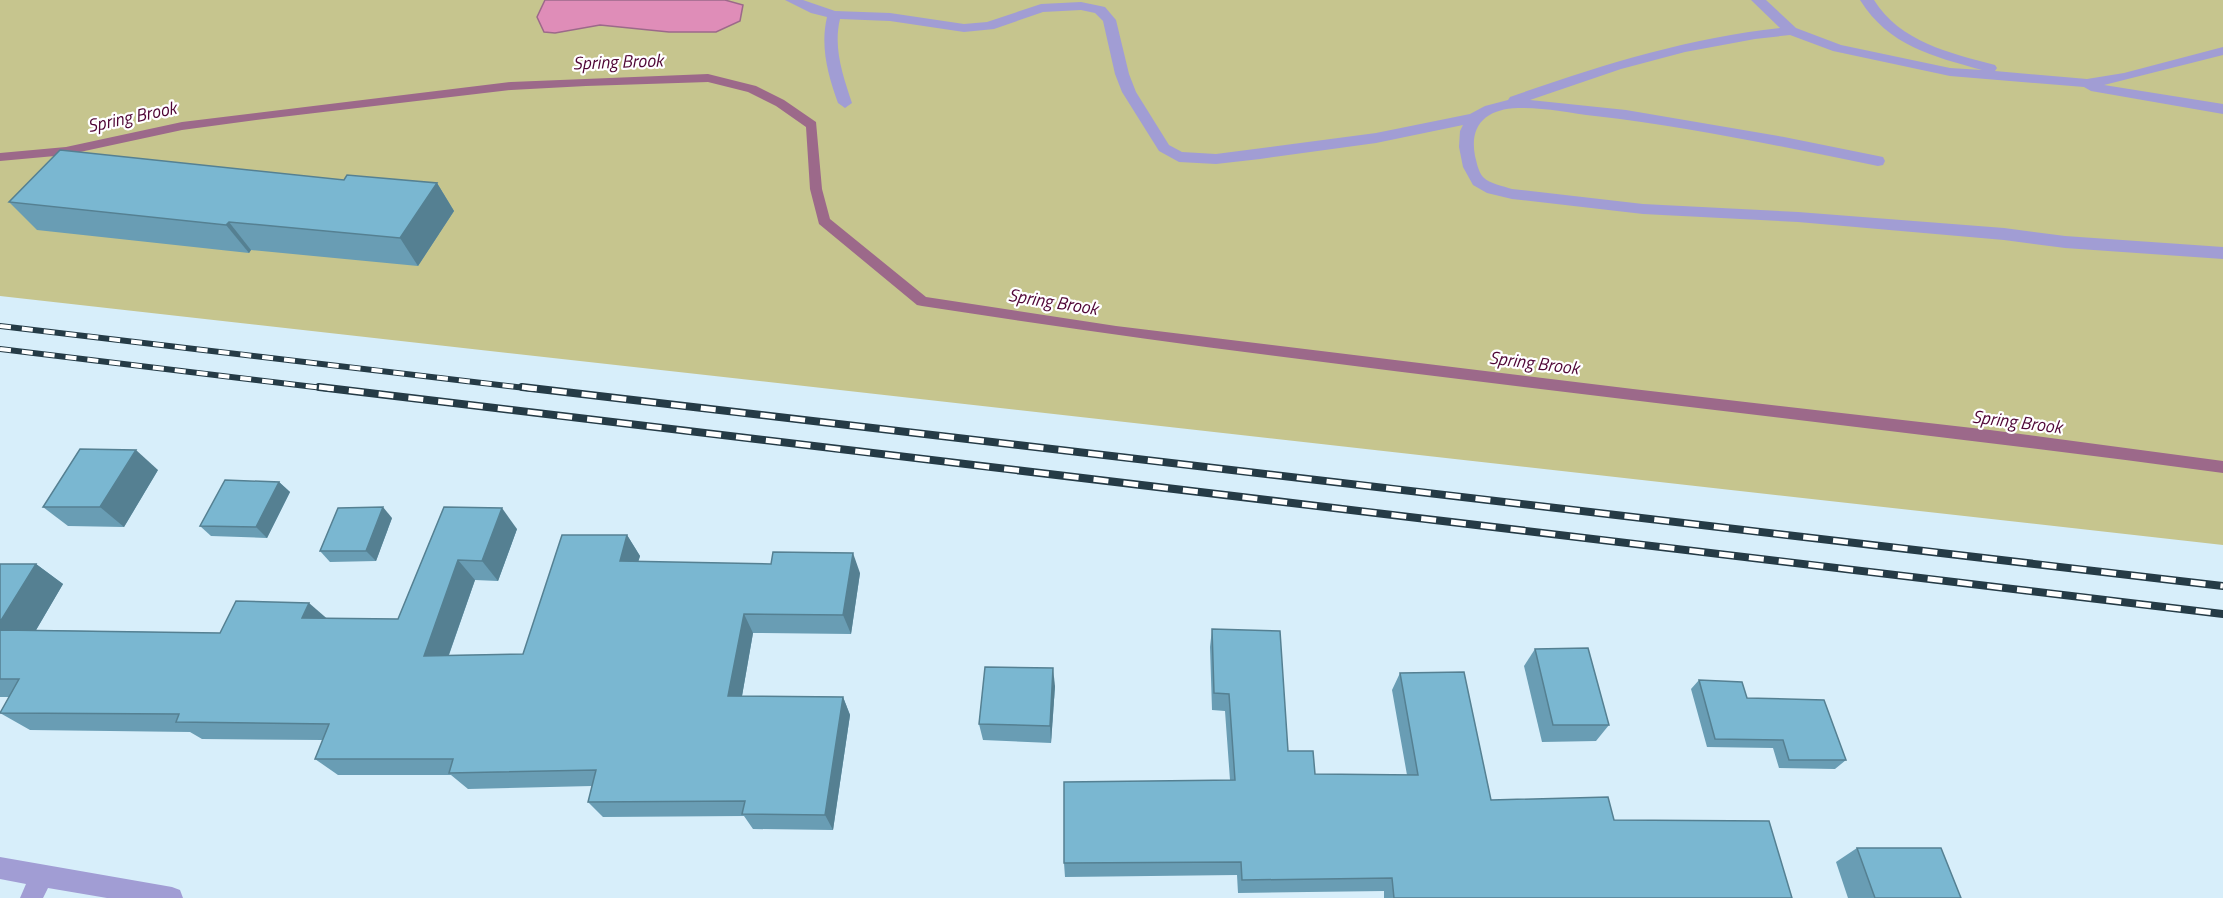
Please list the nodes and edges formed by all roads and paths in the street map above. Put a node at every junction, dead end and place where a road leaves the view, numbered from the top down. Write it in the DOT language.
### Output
graph roads {
  1 [pos="792,0"];
  2 [pos="1057,0"];
  3 [pos="1758,0"];
  4 [pos="1867,0"];
  5 [pos="1041,8"];
  6 [pos="834,15"];
  7 [pos="1791,31"];
  8 [pos="2223,51"];
  9 [pos="2048,80"];
  10 [pos="845,103"];
  11 [pos="1503,105"];
  12 [pos="2223,108"];
  13 [pos="1474,118"];
  14 [pos="1878,161"];
  15 [pos="2223,253"];
  16 [pos="0,868"];
  17 [pos="42,876"];
  18 [pos="31,898"];
  19 [pos="172,898"];
  1 -- 6 [label="street"];
  2 -- 5 [label="street"];
  3 -- 7 [label="street"];
  4 -- 9 [label="street"];
  5 -- 6 [label="street"];
  5 -- 13 [label="street"];
  6 -- 10 [label="street"];
  7 -- 9 [label="street"];
  7 -- 11 [label="street"];
  8 -- 9 [label="street"];
  9 -- 12 [label="street"];
  11 -- 13 [label="street"];
  11 -- 14 [label="street"];
  13 -- 15 [label="street"];
  16 -- 17 [label="street"];
  17 -- 18 [label="street"];
  17 -- 19 [label="street"];
}
